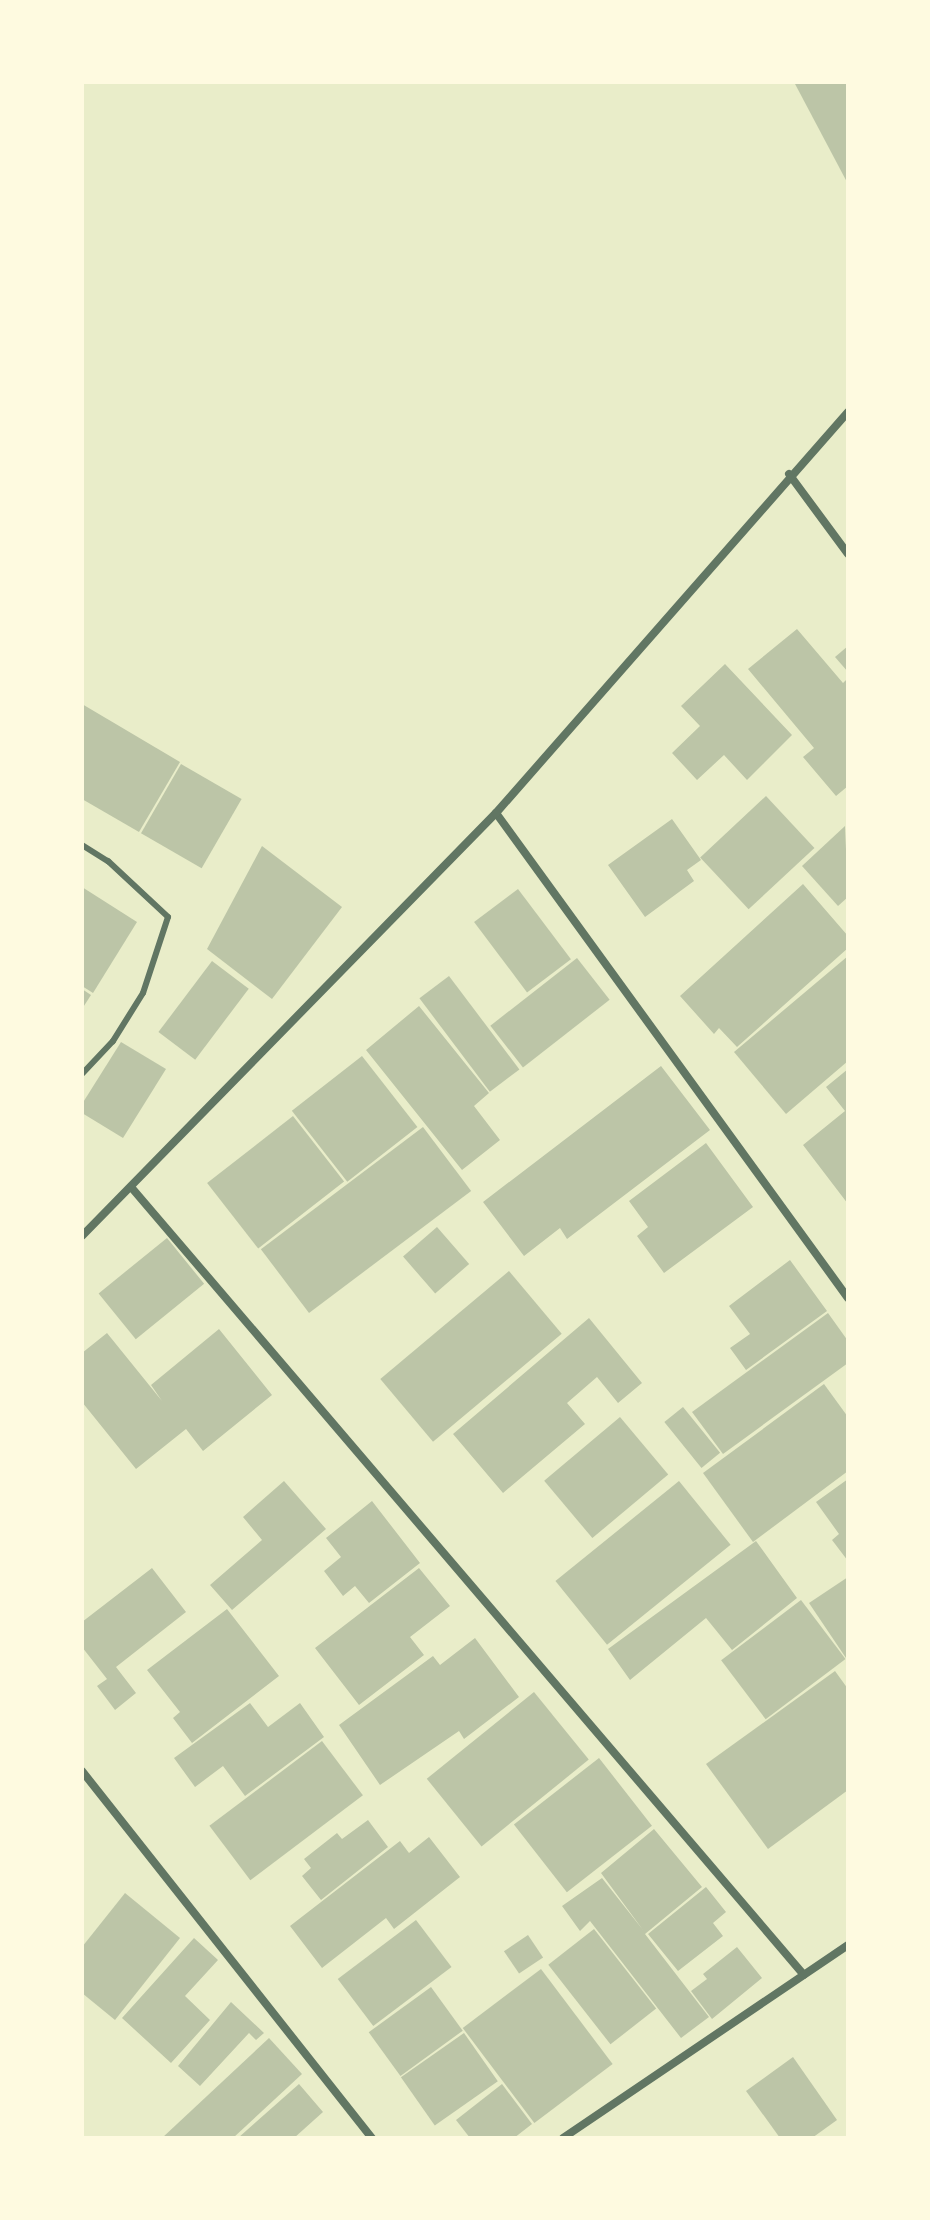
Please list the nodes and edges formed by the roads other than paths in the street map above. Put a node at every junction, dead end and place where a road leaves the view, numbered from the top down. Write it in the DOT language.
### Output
graph roads {
  1 [pos="848,412"];
  2 [pos="789,474"];
  3 [pos="848,554"];
  4 [pos="496,813"];
  5 [pos="82,845"];
  6 [pos="82,1074"];
  7 [pos="131,1187"];
  8 [pos="82,1236"];
  9 [pos="848,1298"];
  10 [pos="82,1771"];
  11 [pos="848,1945"];
  12 [pos="804,1975"];
  13 [pos="372,2138"];
  14 [pos="563,2138"];
  1 -- 2 [label="street"];
  2 -- 3 [label="street"];
  2 -- 4 [label="street"];
  4 -- 7 [label="street"];
  4 -- 9 [label="street"];
  5 -- 6 [label="lane"];
  7 -- 8 [label="street"];
  7 -- 12 [label="street"];
  10 -- 13 [label="street"];
  11 -- 12 [label="street"];
  12 -- 14 [label="street"];
}
